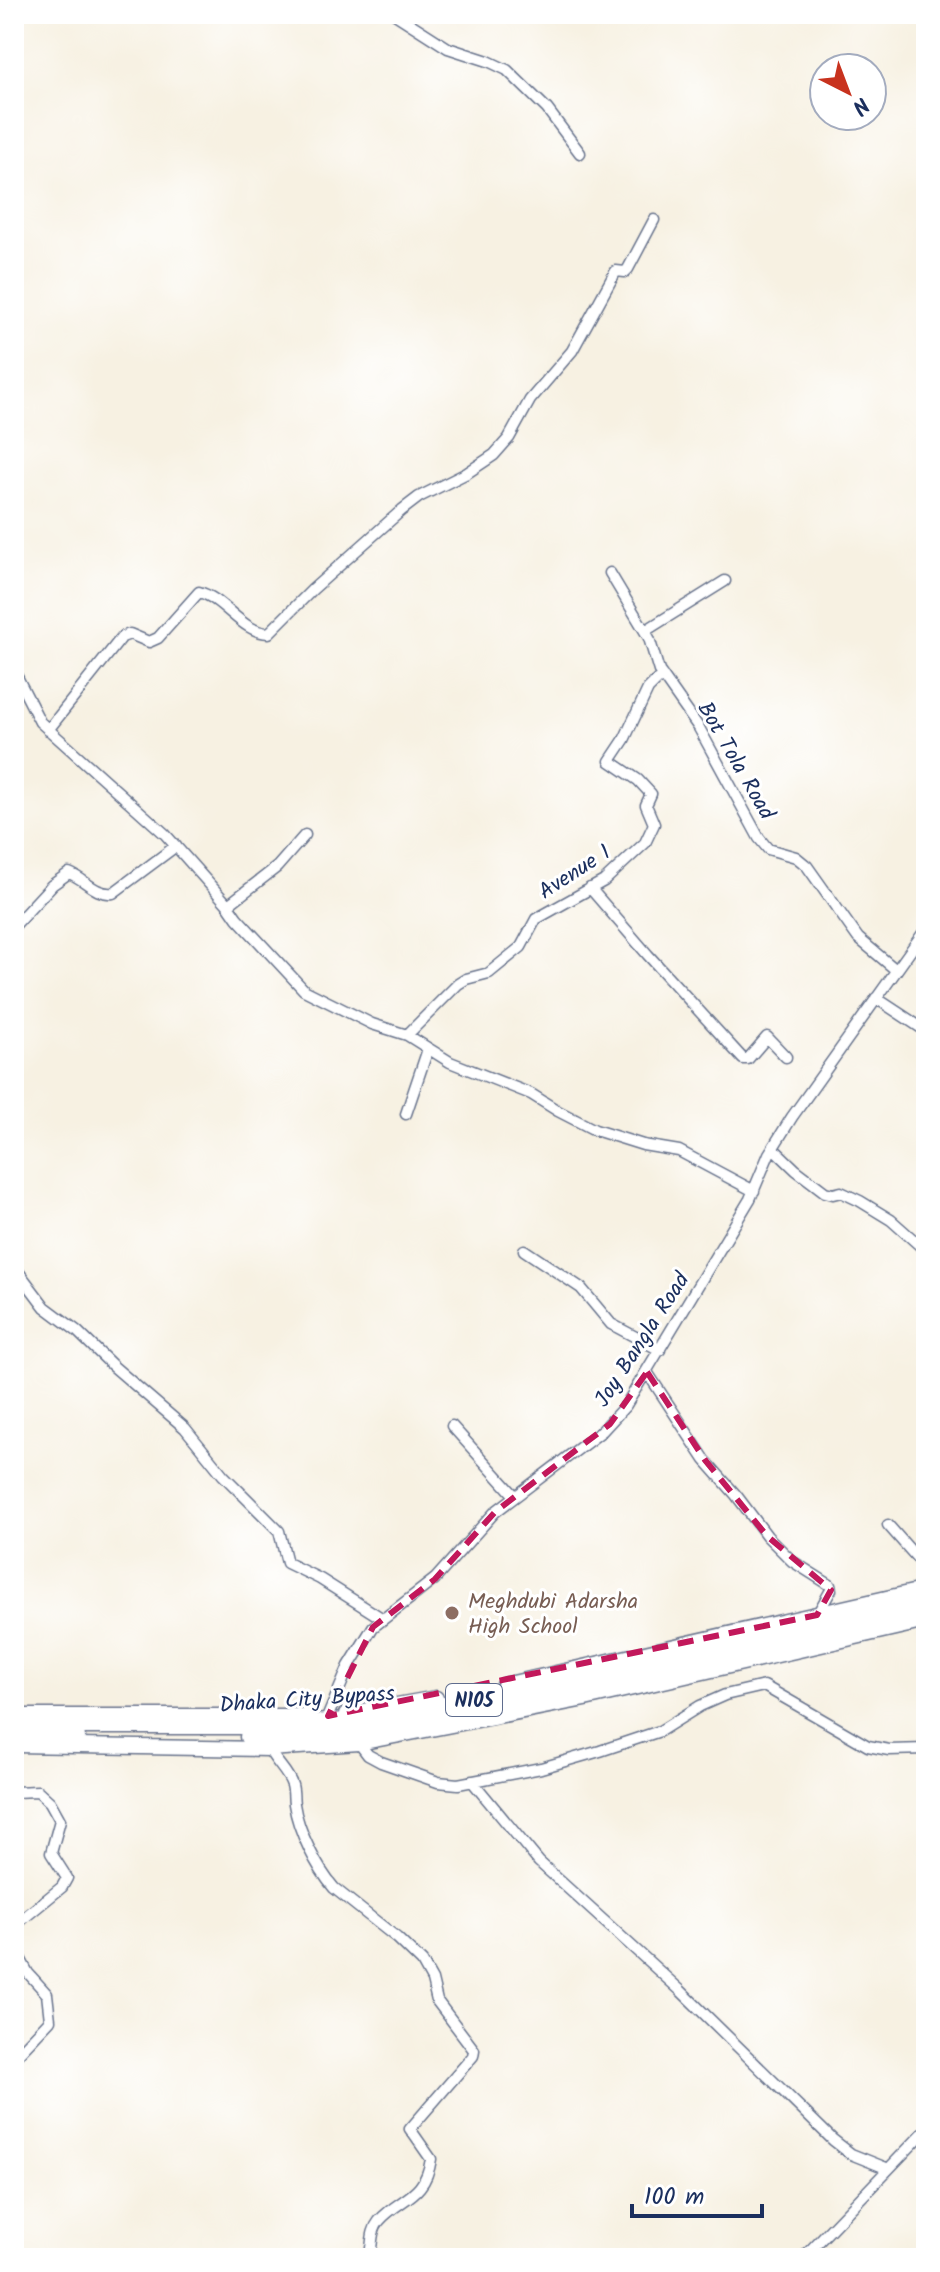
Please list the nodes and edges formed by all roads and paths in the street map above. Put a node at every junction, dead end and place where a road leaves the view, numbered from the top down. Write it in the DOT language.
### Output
graph roads {
  1 [pos="395,14"];
  2 [pos="580,153"];
  3 [pos="654,220"];
  4 [pos="610,573"];
  5 [pos="725,581"];
  6 [pos="645,631"];
  7 [pos="14,671"];
  8 [pos="662,675"];
  9 [pos="48,730"];
  10 [pos="305,835"];
  11 [pos="176,846"];
  12 [pos="590,888"];
  13 [pos="228,905"];
  14 [pos="14,926"];
  15 [pos="926,929"];
  16 [pos="922,943"];
  17 [pos="896,970"];
  18 [pos="876,998"];
  19 [pos="926,1031"];
  20 [pos="407,1035"];
  21 [pos="428,1049"];
  22 [pos="786,1057"];
  23 [pos="406,1114"];
  24 [pos="773,1148"];
  25 [pos="754,1191"];
  26 [pos="524,1250"];
  27 [pos="926,1251"];
  28 [pos="14,1266"];
  29 [pos="660,1350"];
  30 [pos="647,1372"];
  31 [pos="452,1426"];
  32 [pos="515,1496"];
  33 [pos="888,1525"];
  34 [pos="926,1568"];
  35 [pos="926,1589"];
  36 [pos="926,1600"];
  37 [pos="926,1613"];
  38 [pos="817,1615"];
  39 [pos="383,1619"];
  40 [pos="926,1621"];
  41 [pos="14,1716"];
  42 [pos="328,1716"];
  43 [pos="14,1726"];
  44 [pos="14,1737"];
  45 [pos="359,1743"];
  46 [pos="14,1745"];
  47 [pos="269,1749"];
  48 [pos="926,1749"];
  49 [pos="472,1781"];
  50 [pos="14,1792"];
  51 [pos="14,1926"];
  52 [pos="14,1947"];
  53 [pos="14,2058"];
  54 [pos="926,2130"];
  55 [pos="886,2168"];
  56 [pos="369,2258"];
  57 [pos="803,2258"];
  1 -- 2 [label="street"];
  3 -- 9 [label="street"];
  4 -- 6 [label="street, Bot Tola Road"];
  5 -- 6 [label="street"];
  6 -- 8 [label="street, Bot Tola Road"];
  7 -- 9 [label="street"];
  8 -- 12 [label="street, Avenue 1"];
  8 -- 17 [label="street, Bot Tola Road"];
  9 -- 11 [label="street"];
  10 -- 13 [label="street"];
  11 -- 13 [label="street"];
  11 -- 14 [label="street"];
  12 -- 20 [label="street, Avenue 1"];
  12 -- 22 [label="street"];
  13 -- 20 [label="street"];
  15 -- 16 [label="street, Joy Bangla Road"];
  16 -- 17 [label="street, Joy Bangla Road"];
  17 -- 18 [label="street, Joy Bangla Road"];
  18 -- 19 [label="street"];
  18 -- 24 [label="street, Joy Bangla Road"];
  20 -- 21 [label="street"];
  21 -- 23 [label="street"];
  21 -- 25 [label="street"];
  24 -- 25 [label="street, Joy Bangla Road"];
  24 -- 27 [label="street"];
  25 -- 29 [label="street, Joy Bangla Road"];
  26 -- 29 [label="street"];
  28 -- 39 [label="street"];
  29 -- 30 [label="street, Joy Bangla Road"];
  30 -- 32 [label="street, Joy Bangla Road"];
  30 -- 38 [label="street"];
  31 -- 32 [label="street"];
  32 -- 39 [label="street, Joy Bangla Road"];
  33 -- 34 [label="street"];
  35 -- 38 [label="main road"];
  36 -- 43 [label="highway, Dhaka City Bypass / N105"];
  37 -- 44 [label="highway, Dhaka City Bypass / N105"];
  38 -- 42 [label="main road"];
  39 -- 42 [label="street, Joy Bangla Road"];
  40 -- 45 [label="main road"];
  41 -- 42 [label="main road"];
  45 -- 47 [label="main road"];
  45 -- 49 [label="street"];
  46 -- 47 [label="main road"];
  47 -- 56 [label="street"];
  48 -- 49 [label="street"];
  49 -- 55 [label="street"];
  50 -- 51 [label="street"];
  52 -- 53 [label="street"];
  54 -- 55 [label="street"];
  55 -- 57 [label="street"];
}
